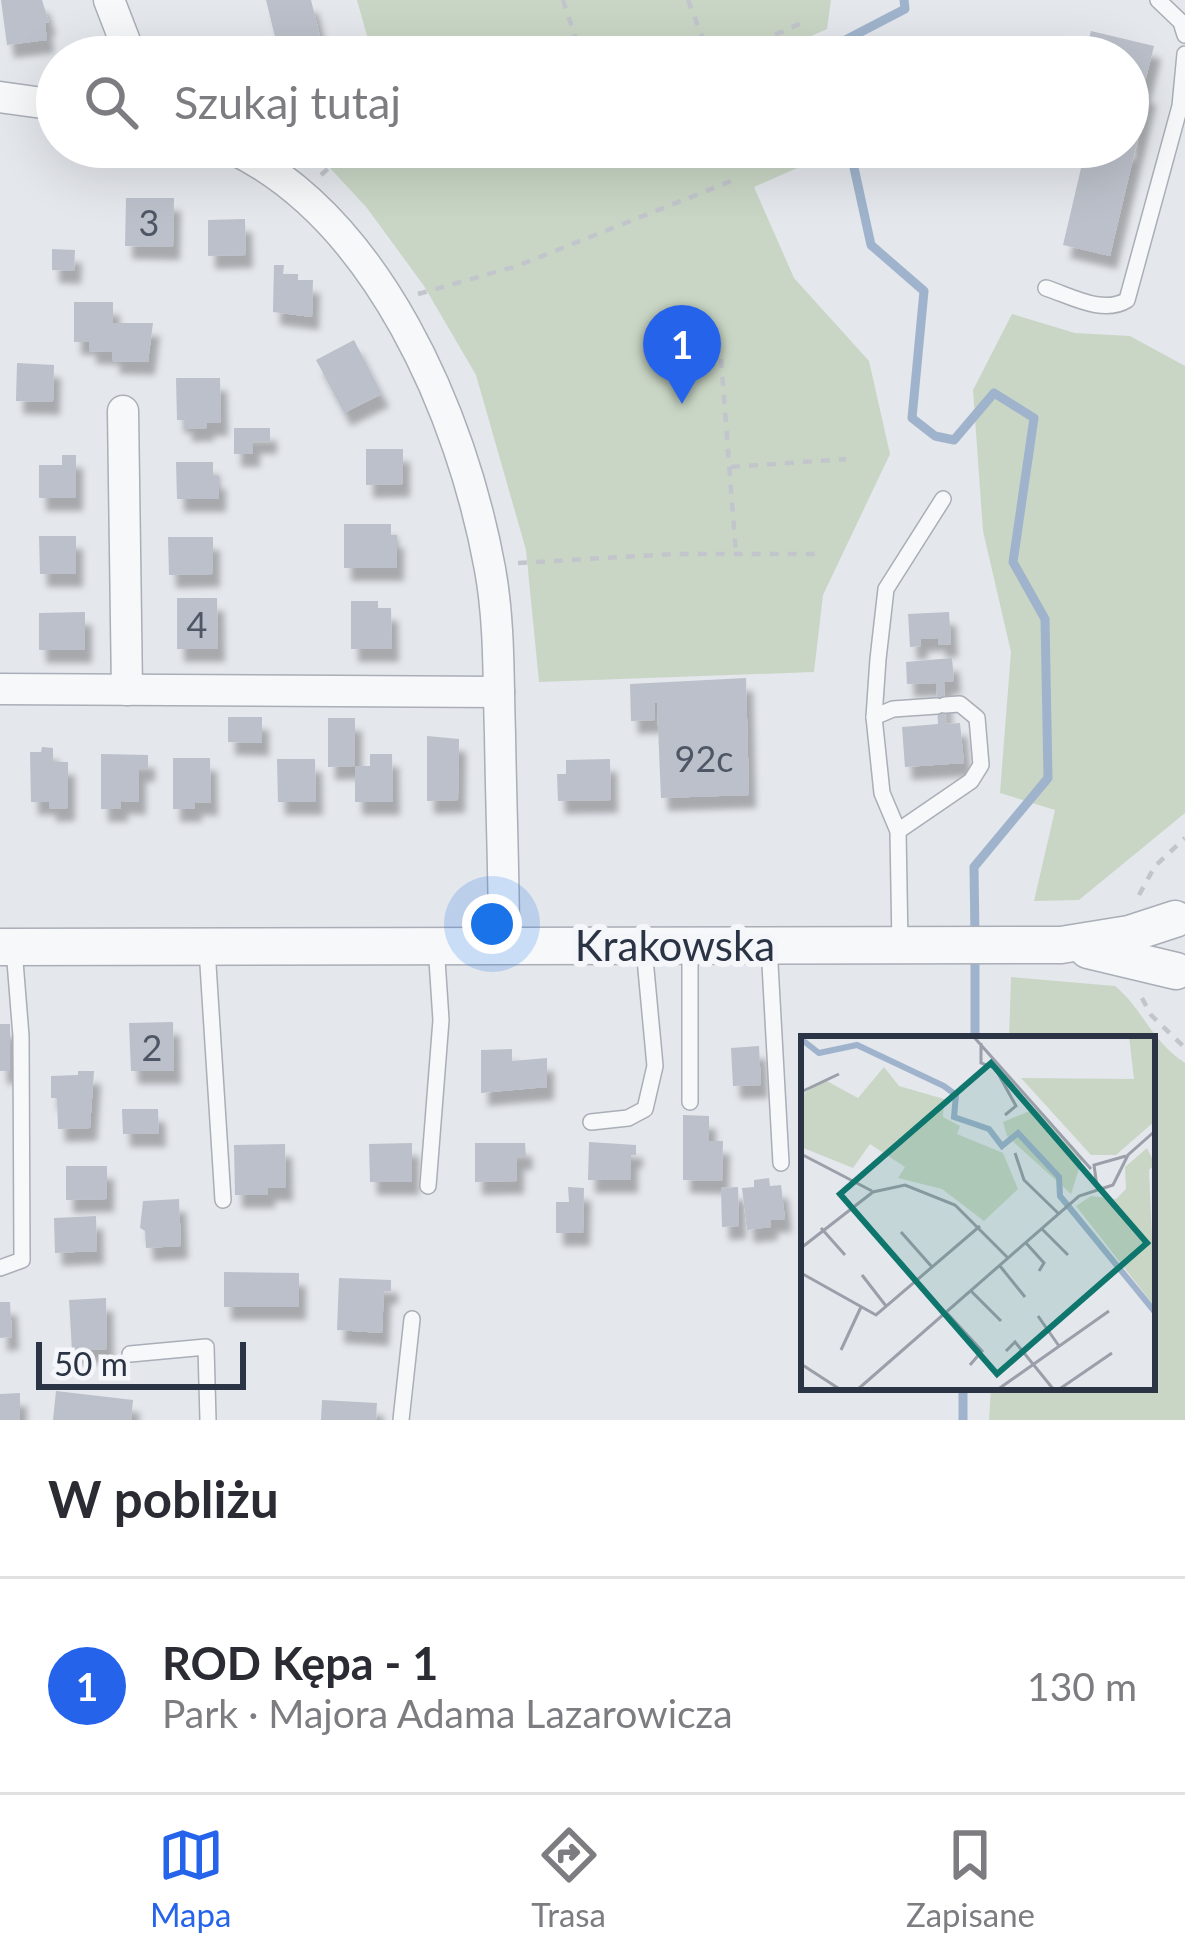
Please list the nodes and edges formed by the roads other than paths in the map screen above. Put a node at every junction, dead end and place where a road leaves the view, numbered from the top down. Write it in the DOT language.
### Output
graph roads {
  1 [pos="109,0"];
  2 [pos="1158,0"];
  3 [pos="1185,34"];
  4 [pos="123,36"];
  5 [pos="1185,54"];
  6 [pos="0,97"];
  7 [pos="36,102"];
  8 [pos="264,168"];
  9 [pos="1046,288"];
  10 [pos="123,411"];
  11 [pos="943,499"];
  12 [pos="0,689"];
  13 [pos="127,690"];
  14 [pos="499,692"];
  15 [pos="874,717"];
  16 [pos="898,831"];
  17 [pos="1180,909"];
  18 [pos="436,945"];
  19 [pos="504,945"];
  20 [pos="644,945"];
  21 [pos="690,945"];
  22 [pos="900,945"];
  23 [pos="1061,945"];
  24 [pos="207,946"];
  25 [pos="784,946"];
  26 [pos="7,947"];
  27 [pos="1181,980"];
  28 [pos="690,1102"];
  29 [pos="591,1122"];
  30 [pos="781,1163"];
  31 [pos="428,1186"];
  32 [pos="224,1200"];
  33 [pos="0,1268"];
  34 [pos="412,1319"];
  35 [pos="130,1354"];
  36 [pos="208,1420"];
  37 [pos="401,1420"];
  1 -- 4 [label="street"];
  2 -- 3 [label="lane"];
  5 -- 9 [label="lane"];
  6 -- 7 [label="street"];
  8 -- 14 [label="street"];
  10 -- 13 [label="street"];
  11 -- 15 [label="lane"];
  12 -- 13 [label="street"];
  13 -- 14 [label="street"];
  14 -- 19 [label="street"];
  15 -- 16 [label="lane"];
  15 -- 16 [label="lane"];
  16 -- 22 [label="lane"];
  17 -- 23 [label="street, Krakowska"];
  17 -- 27 [label="street"];
  18 -- 19 [label="street, Krakowska"];
  18 -- 24 [label="street, Krakowska"];
  18 -- 31 [label="lane"];
  19 -- 20 [label="street, Krakowska"];
  20 -- 21 [label="street, Krakowska"];
  20 -- 29 [label="lane"];
  21 -- 25 [label="street, Krakowska"];
  21 -- 28 [label="lane"];
  22 -- 23 [label="street, Krakowska"];
  22 -- 25 [label="street, Krakowska"];
  23 -- 27 [label="street, Krakowska"];
  24 -- 26 [label="street, Krakowska"];
  24 -- 32 [label="lane"];
  25 -- 30 [label="lane"];
  26 -- 33 [label="lane"];
  34 -- 37 [label="lane"];
  35 -- 36 [label="lane"];
}
